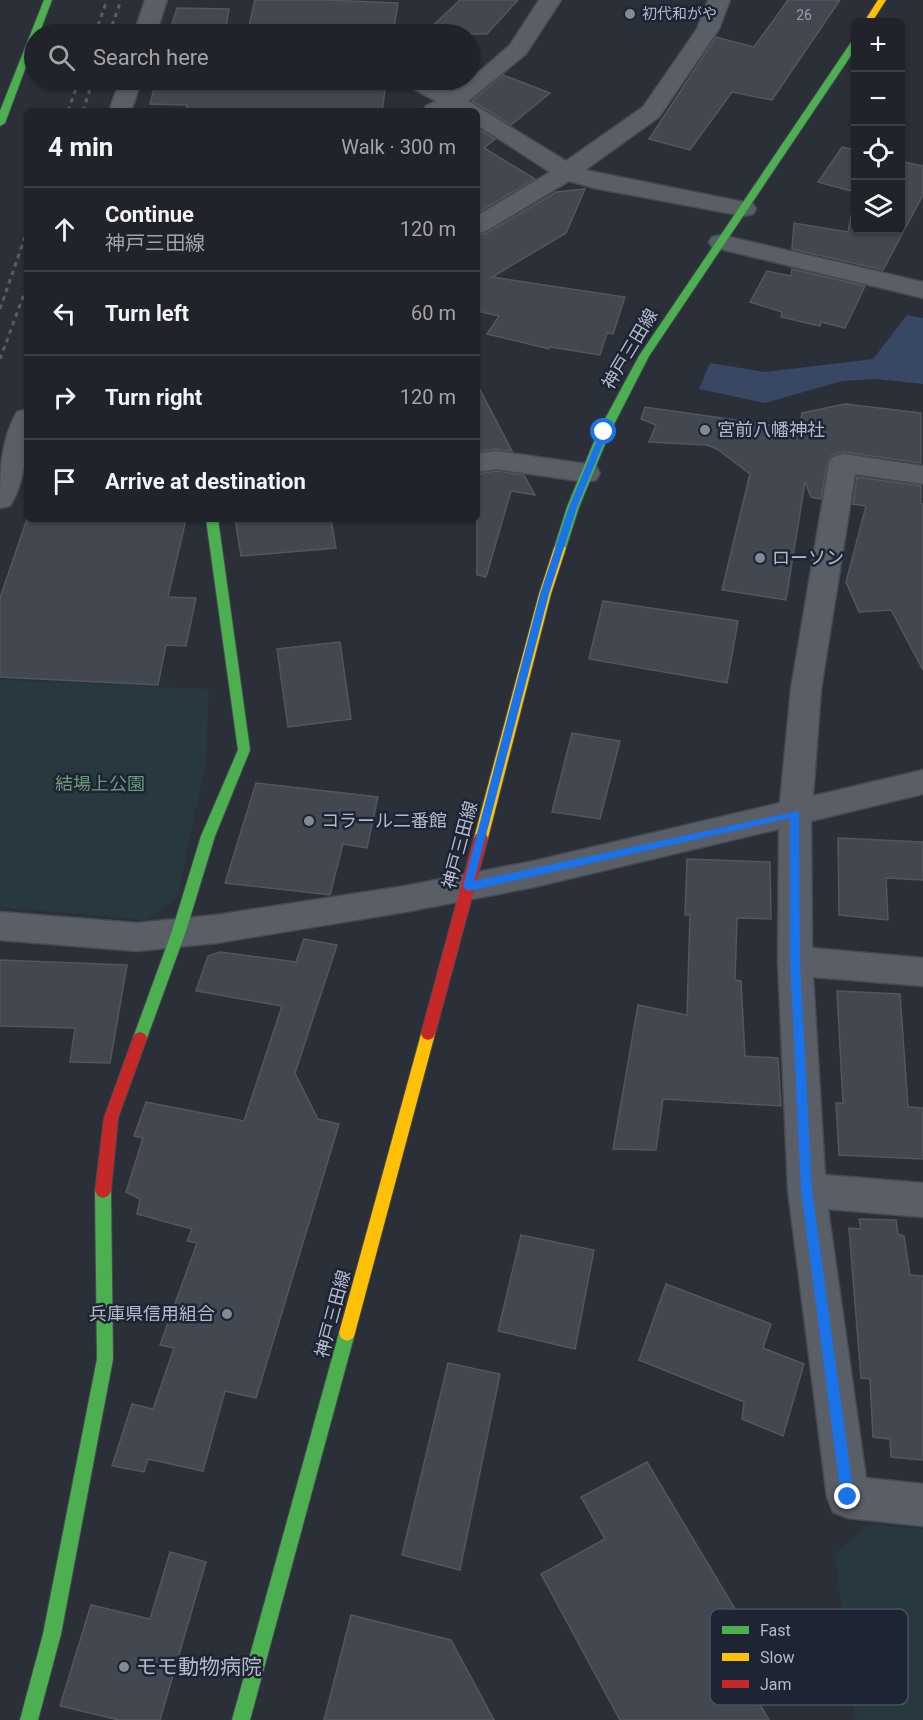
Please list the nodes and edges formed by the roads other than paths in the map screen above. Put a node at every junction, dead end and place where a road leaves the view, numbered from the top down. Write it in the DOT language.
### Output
graph roads {
  1 [pos="48,0"];
  2 [pos="156,0"];
  3 [pos="550,0"];
  4 [pos="718,0"];
  5 [pos="882,0"];
  6 [pos="870,18"];
  7 [pos="39,24"];
  8 [pos="149,24"];
  9 [pos="851,47"];
  10 [pos="24,63"];
  11 [pos="480,83"];
  12 [pos="127,90"];
  13 [pos="428,90"];
  14 [pos="473,90"];
  15 [pos="121,108"];
  16 [pos="453,108"];
  17 [pos="480,117"];
  18 [pos="0,123"];
  19 [pos="567,172"];
  20 [pos="744,209"];
  21 [pos="480,224"];
  22 [pos="721,242"];
  23 [pos="923,290"];
  24 [pos="24,427"];
  25 [pos="480,463"];
  26 [pos="586,473"];
  27 [pos="923,475"];
  28 [pos="0,499"];
  29 [pos="212,522"];
  30 [pos="923,782"];
  31 [pos="795,814"];
  32 [pos="468,887"];
  33 [pos="0,926"];
  34 [pos="179,932"];
  35 [pos="795,961"];
  36 [pos="923,972"];
  37 [pos="807,1190"];
  38 [pos="923,1200"];
  39 [pos="923,1505"];
  40 [pos="28,1720"];
  41 [pos="241,1720"];
  1 -- 7 [label="main road"];
  2 -- 8 [label="street"];
  3 -- 11 [label="street"];
  4 -- 19 [label="street"];
  5 -- 6 [label="main road"];
  9 -- 20 [label="main road, 神戸三田線"];
  10 -- 18 [label="main road"];
  12 -- 15 [label="street"];
  13 -- 16 [label="street"];
  14 -- 16 [label="street"];
  17 -- 19 [label="street"];
  19 -- 20 [label="street"];
  19 -- 21 [label="street"];
  20 -- 22 [label="main road, 神戸三田線"];
  22 -- 23 [label="street"];
  22 -- 26 [label="main road, 神戸三田線"];
  24 -- 28 [label="street"];
  25 -- 26 [label="street"];
  26 -- 32 [label="main road, 神戸三田線"];
  27 -- 31 [label="street"];
  29 -- 34 [label="main road"];
  30 -- 31 [label="street"];
  31 -- 32 [label="street"];
  31 -- 35 [label="street"];
  32 -- 34 [label="street"];
  32 -- 41 [label="main road, 神戸三田線"];
  33 -- 34 [label="street"];
  34 -- 40 [label="main road"];
  35 -- 36 [label="street"];
  35 -- 37 [label="street"];
  37 -- 38 [label="street"];
  37 -- 39 [label="street"];
}
